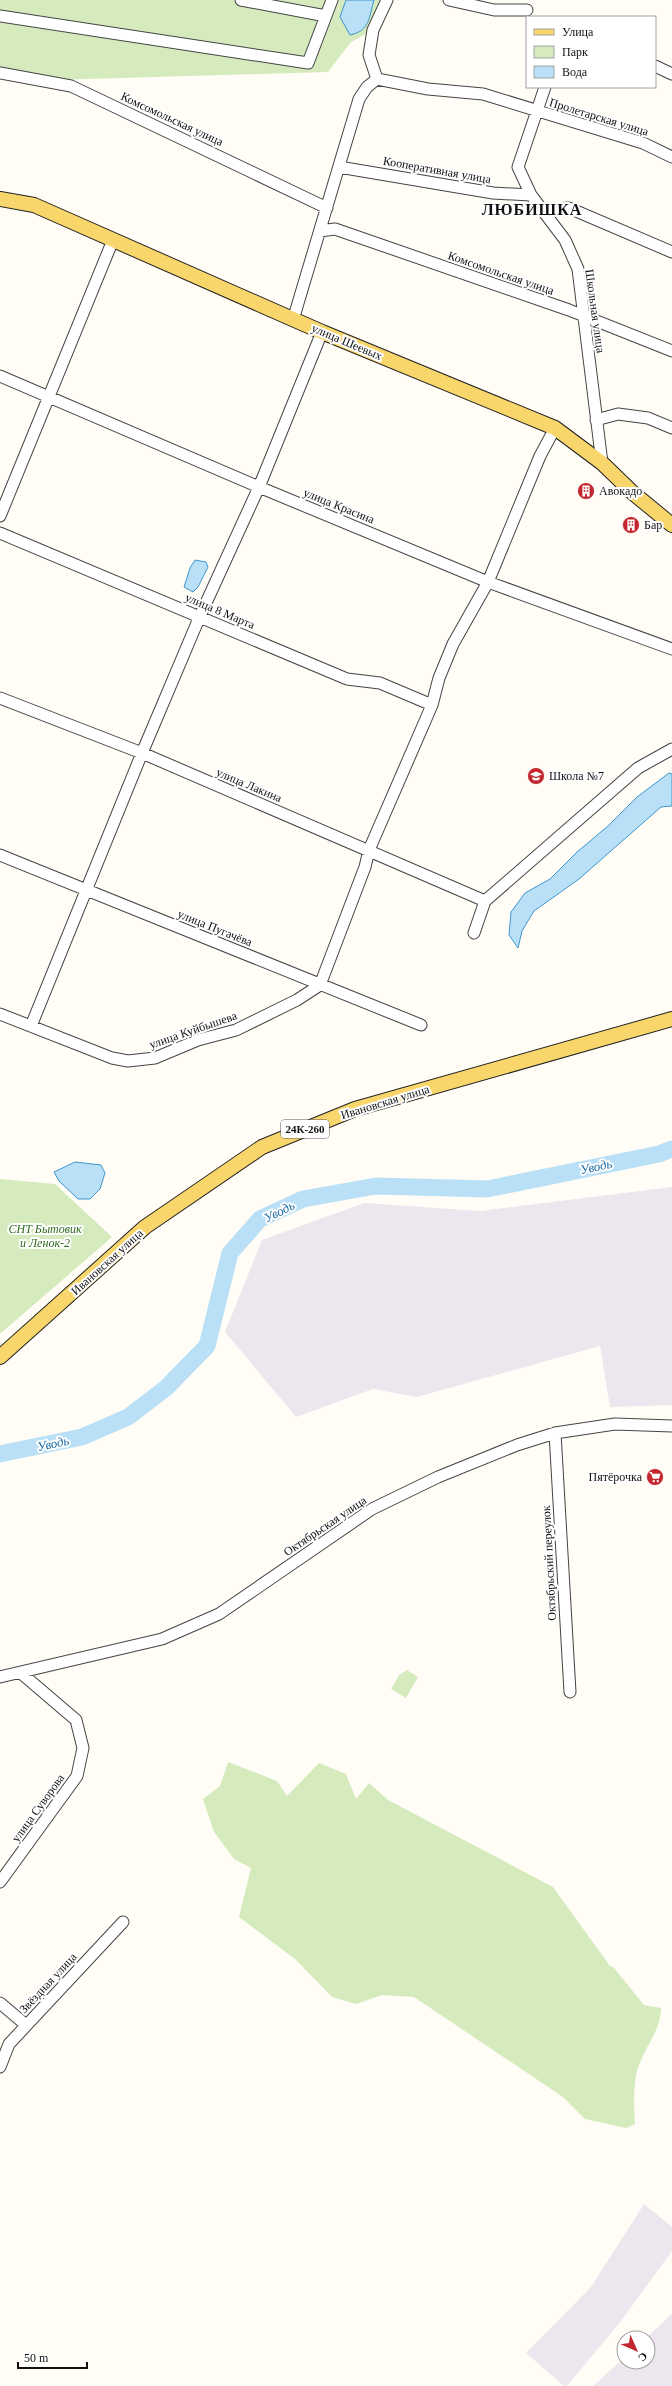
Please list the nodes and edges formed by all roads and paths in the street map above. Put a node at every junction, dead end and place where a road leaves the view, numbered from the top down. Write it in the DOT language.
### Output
graph roads {
  1 [pos="241,0"];
  2 [pos="332,0"];
  3 [pos="387,0"];
  4 [pos="449,0"];
  5 [pos="526,9"];
  6 [pos="0,16"];
  7 [pos="326,16"];
  8 [pos="656,66"];
  9 [pos="0,73"];
  10 [pos="672,74"];
  11 [pos="377,79"];
  12 [pos="545,88"];
  13 [pos="538,112"];
  14 [pos="672,157"];
  15 [pos="339,166"];
  16 [pos="531,195"];
  17 [pos="0,199"];
  18 [pos="327,208"];
  19 [pos="542,210"];
  20 [pos="320,231"];
  21 [pos="113,240"];
  22 [pos="672,252"];
  23 [pos="584,317"];
  24 [pos="293,320"];
  25 [pos="322,332"];
  26 [pos="672,351"];
  27 [pos="0,376"];
  28 [pos="49,396"];
  29 [pos="596,420"];
  30 [pos="554,428"];
  31 [pos="672,428"];
  32 [pos="602,462"];
  33 [pos="259,487"];
  34 [pos="0,516"];
  35 [pos="672,525"];
  36 [pos="0,533"];
  37 [pos="488,582"];
  38 [pos="200,616"];
  39 [pos="672,649"];
  40 [pos="0,698"];
  41 [pos="432,705"];
  42 [pos="672,749"];
  43 [pos="142,753"];
  44 [pos="369,850"];
  45 [pos="0,855"];
  46 [pos="87,890"];
  47 [pos="485,901"];
  48 [pos="474,933"];
  49 [pos="320,985"];
  50 [pos="0,1014"];
  51 [pos="672,1019"];
  52 [pos="421,1025"];
  53 [pos="31,1026"];
  54 [pos="0,1357"];
  55 [pos="672,1426"];
  56 [pos="555,1433"];
  57 [pos="21,1672"];
  58 [pos="0,1677"];
  59 [pos="570,1692"];
  60 [pos="0,1882"];
  61 [pos="123,1922"];
  62 [pos="0,2003"];
  63 [pos="26,2025"];
  64 [pos="0,2067"];
  1 -- 7 [label="street"];
  2 -- 7 [label="street"];
  3 -- 11 [label="street"];
  4 -- 5 [label="street"];
  6 -- 7 [label="street"];
  8 -- 10 [label="street"];
  9 -- 18 [label="street, Комсомольская улица"];
  11 -- 13 [label="street, Пролетарская улица"];
  11 -- 15 [label="street"];
  12 -- 13 [label="street, Школьная улица"];
  13 -- 14 [label="street, Пролетарская улица"];
  13 -- 16 [label="street, Школьная улица"];
  15 -- 16 [label="street, Кооперативная улица"];
  15 -- 18 [label="street"];
  16 -- 19 [label="street, Школьная улица"];
  17 -- 21 [label="main road, улица Шеевых"];
  18 -- 20 [label="street"];
  19 -- 22 [label="street"];
  19 -- 23 [label="street, Школьная улица"];
  20 -- 23 [label="street, Комсомольская улица"];
  20 -- 24 [label="street"];
  21 -- 24 [label="main road, улица Шеевых"];
  21 -- 28 [label="street"];
  23 -- 26 [label="street, Комсомольская улица"];
  23 -- 29 [label="street, Школьная улица"];
  24 -- 25 [label="main road, улица Шеевых"];
  25 -- 30 [label="main road, улица Шеевых"];
  25 -- 33 [label="street"];
  27 -- 28 [label="street, улица Красина"];
  28 -- 33 [label="street, улица Красина"];
  28 -- 34 [label="street"];
  29 -- 31 [label="street"];
  29 -- 32 [label="street, Школьная улица"];
  30 -- 32 [label="main road, улица Шеевых"];
  30 -- 37 [label="street"];
  32 -- 35 [label="main road, улица Шеевых"];
  33 -- 37 [label="street, улица Красина"];
  33 -- 38 [label="street"];
  36 -- 38 [label="street, улица 8 Марта"];
  37 -- 39 [label="street, улица Красина"];
  37 -- 41 [label="street"];
  38 -- 41 [label="street, улица 8 Марта"];
  38 -- 43 [label="street"];
  40 -- 43 [label="street, улица Лакина"];
  41 -- 44 [label="street"];
  42 -- 47 [label="street"];
  43 -- 44 [label="street, улица Лакина"];
  43 -- 46 [label="street"];
  44 -- 47 [label="street, улица Лакина"];
  44 -- 49 [label="street"];
  45 -- 46 [label="street, улица Пугачёва"];
  46 -- 49 [label="street, улица Пугачёва"];
  46 -- 53 [label="street"];
  47 -- 48 [label="street"];
  49 -- 52 [label="street, улица Пугачёва"];
  49 -- 53 [label="street, улица Куйбышева"];
  50 -- 53 [label="street, улица Куйбышева"];
  51 -- 54 [label="main road, Ивановская улица / 24К-260"];
  55 -- 56 [label="street, Октябрьская улица"];
  56 -- 57 [label="street, Октябрьская улица"];
  56 -- 59 [label="street, Октябрьский переулок"];
  57 -- 58 [label="street, Октябрьская улица"];
  57 -- 60 [label="street, улица Суворова"];
  61 -- 63 [label="street, Звёздная улица"];
  62 -- 63 [label="street"];
  63 -- 64 [label="street, Звёздная улица"];
}
